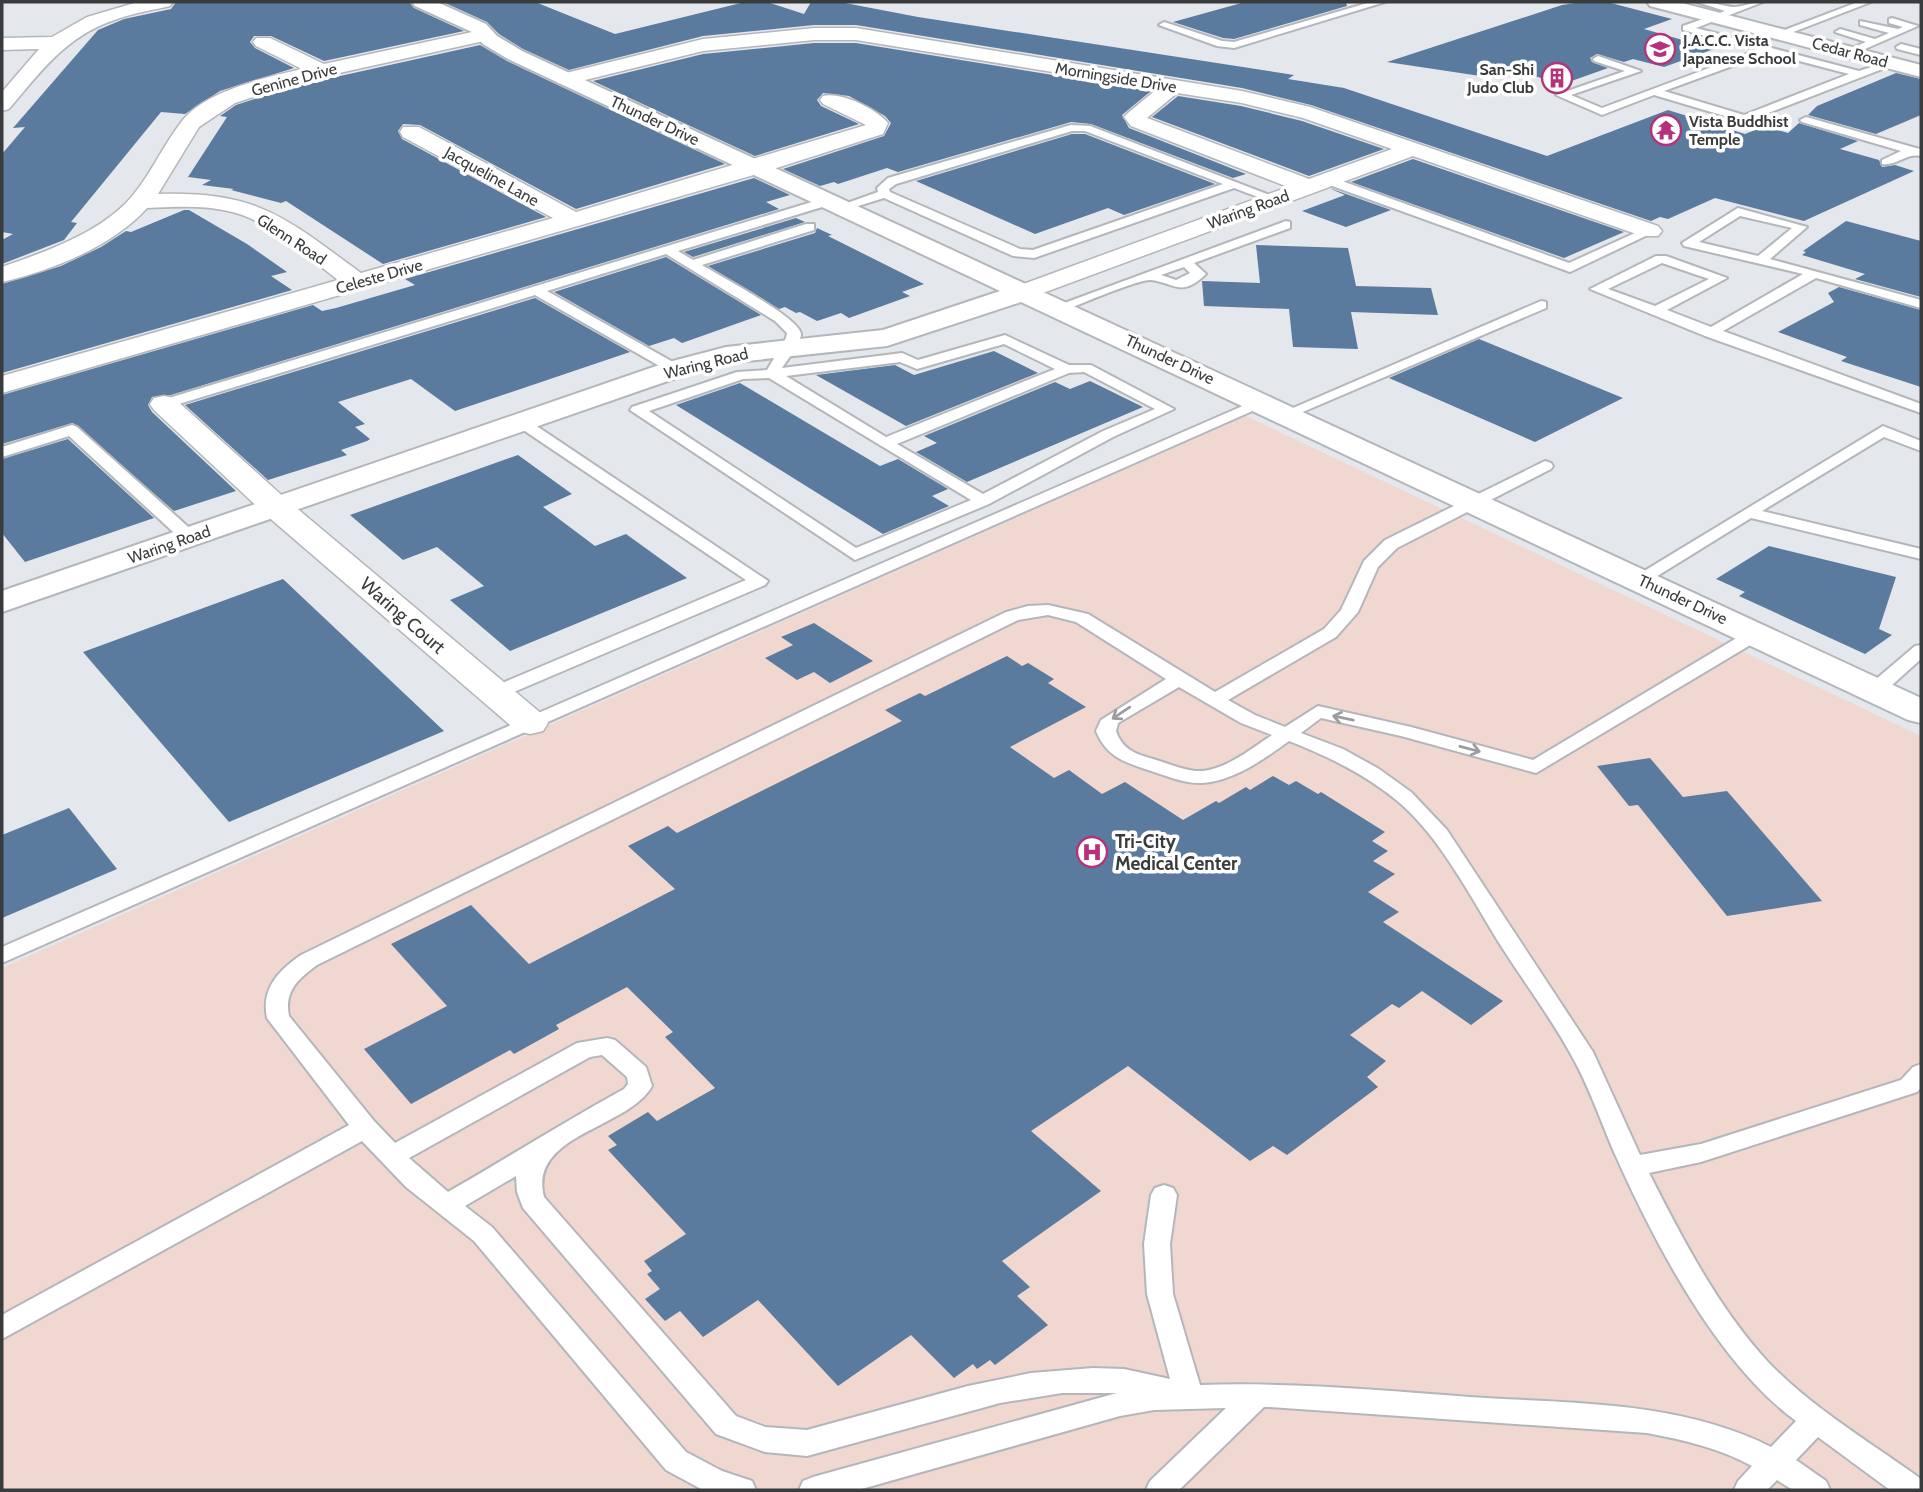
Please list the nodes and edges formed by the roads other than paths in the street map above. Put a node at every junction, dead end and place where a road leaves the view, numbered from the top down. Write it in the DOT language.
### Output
graph roads {
  1 [pos="164,2"];
  2 [pos="422,2"];
  3 [pos="1380,2"];
  4 [pos="1702,2"];
  5 [pos="1758,2"];
  6 [pos="1867,2"];
  7 [pos="1672,3"];
  8 [pos="1725,14"];
  9 [pos="1892,21"];
  10 [pos="1863,23"];
  11 [pos="1164,25"];
  12 [pos="1840,32"];
  13 [pos="1898,33"];
  14 [pos="486,35"];
  15 [pos="263,42"];
  16 [pos="1773,42"];
  17 [pos="1876,42"];
  18 [pos="55,43"];
  19 [pos="2,44"];
  20 [pos="1851,52"];
  21 [pos="1921,52"];
  22 [pos="1897,55"];
  23 [pos="1598,59"];
  24 [pos="322,71"];
  25 [pos="1921,71"];
  26 [pos="1858,74"];
  27 [pos="565,79"];
  28 [pos="1173,86"];
  29 [pos="1653,91"];
  30 [pos="830,100"];
  31 [pos="2,105"];
  32 [pos="1806,120"];
  33 [pos="411,132"];
  34 [pos="1921,140"];
  35 [pos="1414,148"];
  36 [pos="1912,150"];
  37 [pos="1886,162"];
  38 [pos="755,167"];
  39 [pos="1319,183"];
  40 [pos="1233,184"];
  41 [pos="885,194"];
  42 [pos="1274,200"];
  43 [pos="139,201"];
  44 [pos="835,204"];
  45 [pos="574,220"];
  46 [pos="1286,225"];
  47 [pos="810,227"];
  48 [pos="1650,231"];
  49 [pos="668,250"];
  50 [pos="1761,260"];
  51 [pos="1186,262"];
  52 [pos="692,264"];
  53 [pos="1814,273"];
  54 [pos="2,275"];
  55 [pos="1149,275"];
  56 [pos="357,282"];
  57 [pos="536,290"];
  58 [pos="1024,292"];
  59 [pos="1921,304"];
  60 [pos="1541,305"];
  61 [pos="1058,307"];
  62 [pos="1656,311"];
  63 [pos="1710,333"];
  64 [pos="790,346"];
  65 [pos="675,369"];
  66 [pos="1067,369"];
  67 [pos="772,374"];
  68 [pos="2,385"];
  69 [pos="164,404"];
  70 [pos="1273,408"];
  71 [pos="1921,409"];
  72 [pos="521,422"];
  73 [pos="885,443"];
  74 [pos="1921,446"];
  75 [pos="2,452"];
  76 [pos="1545,467"];
  77 [pos="1473,500"];
  78 [pos="983,501"];
  79 [pos="276,507"];
  80 [pos="1749,513"];
  81 [pos="189,537"];
  82 [pos="1921,554"];
  83 [pos="1640,579"];
  84 [pos="2,602"];
  85 [pos="1755,634"];
  86 [pos="1921,650"];
  87 [pos="1180,679"];
  88 [pos="1875,690"];
  89 [pos="495,693"];
  90 [pos="1215,700"];
  91 [pos="1921,712"];
  92 [pos="530,723"];
  93 [pos="1287,733"];
  94 [pos="2,956"];
  95 [pos="1921,1073"];
  96 [pos="365,1128"];
  97 [pos="558,1139"];
  98 [pos="392,1156"];
  99 [pos="1634,1166"];
  100 [pos="1164,1195"];
  101 [pos="446,1205"];
  102 [pos="2,1328"];
  103 [pos="1189,1395"];
  104 [pos="1258,1395"];
  105 [pos="1816,1420"];
  106 [pos="1775,1464"];
  107 [pos="741,1490"];
  108 [pos="813,1490"];
  109 [pos="1160,1490"];
  110 [pos="1748,1490"];
  111 [pos="1816,1490"];
  112 [pos="1913,1490"];
  1 -- 18 [label="street"];
  2 -- 14 [label="street, Thunder Drive"];
  3 -- 11 [label="lane"];
  4 -- 8 [label="lane"];
  5 -- 8 [label="lane"];
  6 -- 16 [label="lane"];
  7 -- 8 [label="street, Cedar Road"];
  8 -- 16 [label="street, Cedar Road"];
  8 -- 16 [label="lane"];
  9 -- 13 [label="lane"];
  10 -- 13 [label="lane"];
  12 -- 17 [label="lane"];
  13 -- 17 [label="lane"];
  14 -- 24 [label="street, Genine Drive"];
  14 -- 27 [label="street, Thunder Drive"];
  15 -- 24 [label="street"];
  16 -- 20 [label="street, Cedar Road"];
  16 -- 26 [label="lane"];
  16 -- 29 [label="lane"];
  17 -- 20 [label="lane"];
  18 -- 19 [label="street"];
  18 -- 31 [label="street"];
  20 -- 22 [label="street, Cedar Road"];
  21 -- 22 [label="lane"];
  22 -- 25 [label="street, Cedar Road"];
  22 -- 26 [label="lane"];
  23 -- 29 [label="lane"];
  24 -- 43 [label="street, Genine Drive"];
  26 -- 29 [label="lane"];
  27 -- 28 [label="street, Morningside Drive"];
  27 -- 38 [label="street, Thunder Drive"];
  28 -- 35 [label="street, Morningside Drive"];
  28 -- 39 [label="street"];
  30 -- 38 [label="street, Celeste Drive"];
  32 -- 36 [label="lane"];
  33 -- 45 [label="street, Jacqueline Lane"];
  34 -- 36 [label="lane"];
  35 -- 39 [label="street, Waring Road"];
  35 -- 48 [label="street, Morningside Drive"];
  36 -- 37 [label="lane"];
  38 -- 44 [label="street, Thunder Drive"];
  38 -- 45 [label="street, Celeste Drive"];
  39 -- 42 [label="street, Waring Road"];
  39 -- 48 [label="lane"];
  40 -- 41 [label="lane"];
  40 -- 41 [label="lane"];
  40 -- 42 [label="lane"];
  41 -- 44 [label="lane"];
  42 -- 58 [label="street, Waring Road"];
  43 -- 54 [label="street, Genine Drive"];
  43 -- 56 [label="street, Glenn Road"];
  44 -- 49 [label="lane"];
  44 -- 58 [label="street, Thunder Drive"];
  45 -- 56 [label="street, Celeste Drive"];
  46 -- 51 [label="lane"];
  47 -- 52 [label="lane"];
  49 -- 52 [label="lane"];
  49 -- 57 [label="lane"];
  50 -- 50 [label="lane"];
  50 -- 53 [label="lane"];
  51 -- 55 [label="lane"];
  51 -- 55 [label="lane"];
  52 -- 64 [label="lane"];
  53 -- 59 [label="lane"];
  53 -- 63 [label="lane"];
  55 -- 61 [label="lane"];
  56 -- 68 [label="street, Celeste Drive"];
  57 -- 65 [label="lane"];
  57 -- 69 [label="lane"];
  58 -- 61 [label="street, Thunder Drive"];
  58 -- 64 [label="street, Waring Road"];
  60 -- 70 [label="lane"];
  61 -- 70 [label="street, Thunder Drive"];
  62 -- 62 [label="lane"];
  62 -- 63 [label="lane"];
  63 -- 71 [label="lane"];
  64 -- 65 [label="street, Waring Road"];
  64 -- 67 [label="lane"];
  65 -- 72 [label="street, Waring Road"];
  66 -- 67 [label="lane"];
  66 -- 73 [label="lane"];
  66 -- 78 [label="lane"];
  67 -- 73 [label="lane"];
  67 -- 78 [label="lane"];
  69 -- 79 [label="street, Waring Court"];
  70 -- 77 [label="street, Thunder Drive"];
  70 -- 92 [label="lane"];
  72 -- 79 [label="street, Waring Road"];
  72 -- 89 [label="lane"];
  73 -- 78 [label="lane"];
  74 -- 80 [label="lane"];
  75 -- 81 [label="lane"];
  76 -- 77 [label="lane"];
  77 -- 83 [label="street, Thunder Drive"];
  77 -- 90 [label="lane"];
  79 -- 81 [label="street, Waring Road"];
  79 -- 89 [label="street, Waring Court"];
  80 -- 82 [label="lane"];
  80 -- 83 [label="lane"];
  81 -- 84 [label="street, Waring Road"];
  83 -- 85 [label="street, Thunder Drive"];
  85 -- 88 [label="street, Thunder Drive"];
  85 -- 93 [label="lane"];
  86 -- 88 [label="lane"];
  87 -- 90 [label="lane"];
  87 -- 93 [label="lane, one-way"];
  87 -- 96 [label="lane"];
  88 -- 91 [label="street, Thunder Drive"];
  89 -- 92 [label="street, Waring Court"];
  90 -- 93 [label="lane"];
  92 -- 94 [label="lane"];
  93 -- 99 [label="lane"];
  95 -- 99 [label="lane"];
  96 -- 98 [label="lane"];
  96 -- 102 [label="lane"];
  97 -- 98 [label="lane"];
  97 -- 101 [label="lane"];
  97 -- 103 [label="lane"];
  98 -- 101 [label="lane"];
  99 -- 105 [label="lane"];
  100 -- 103 [label="lane"];
  101 -- 107 [label="lane"];
  103 -- 104 [label="lane"];
  103 -- 108 [label="lane"];
  104 -- 106 [label="lane"];
  104 -- 109 [label="lane"];
  105 -- 106 [label="lane"];
  105 -- 112 [label="lane"];
  106 -- 110 [label="lane"];
  106 -- 111 [label="lane"];
}
